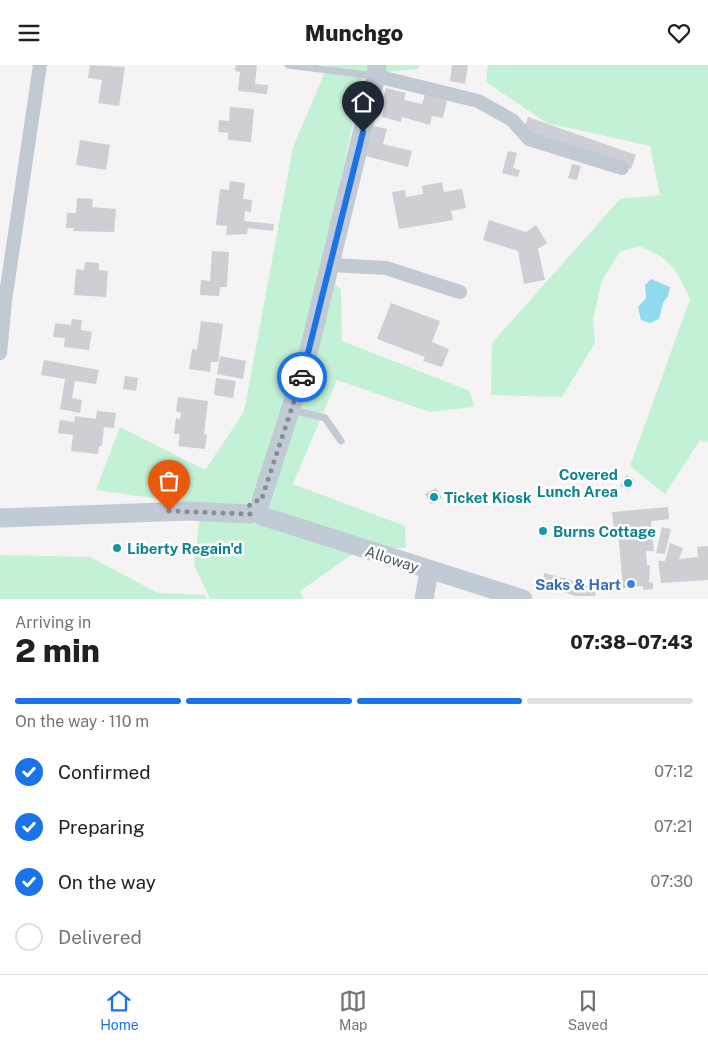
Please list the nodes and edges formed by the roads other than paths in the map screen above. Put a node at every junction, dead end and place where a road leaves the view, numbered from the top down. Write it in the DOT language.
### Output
graph roads {
  1 [pos="40,65"];
  2 [pos="288,65"];
  3 [pos="377,70"];
  4 [pos="622,168"];
  5 [pos="331,265"];
  6 [pos="460,292"];
  7 [pos="2,300"];
  8 [pos="0,353"];
  9 [pos="292,409"];
  10 [pos="341,441"];
  11 [pos="258,510"];
  12 [pos="0,518"];
  13 [pos="429,571"];
  14 [pos="424,599"];
  15 [pos="523,599"];
  1 -- 7 [label="street"];
  2 -- 3 [label="lane"];
  3 -- 4 [label="street"];
  3 -- 5 [label="main road"];
  5 -- 6 [label="street"];
  5 -- 9 [label="main road"];
  7 -- 8 [label="street"];
  9 -- 10 [label="lane"];
  9 -- 11 [label="main road"];
  11 -- 12 [label="main road, Alloway"];
  11 -- 13 [label="main road, Alloway"];
  13 -- 14 [label="main road"];
  13 -- 15 [label="main road, Alloway"];
}
